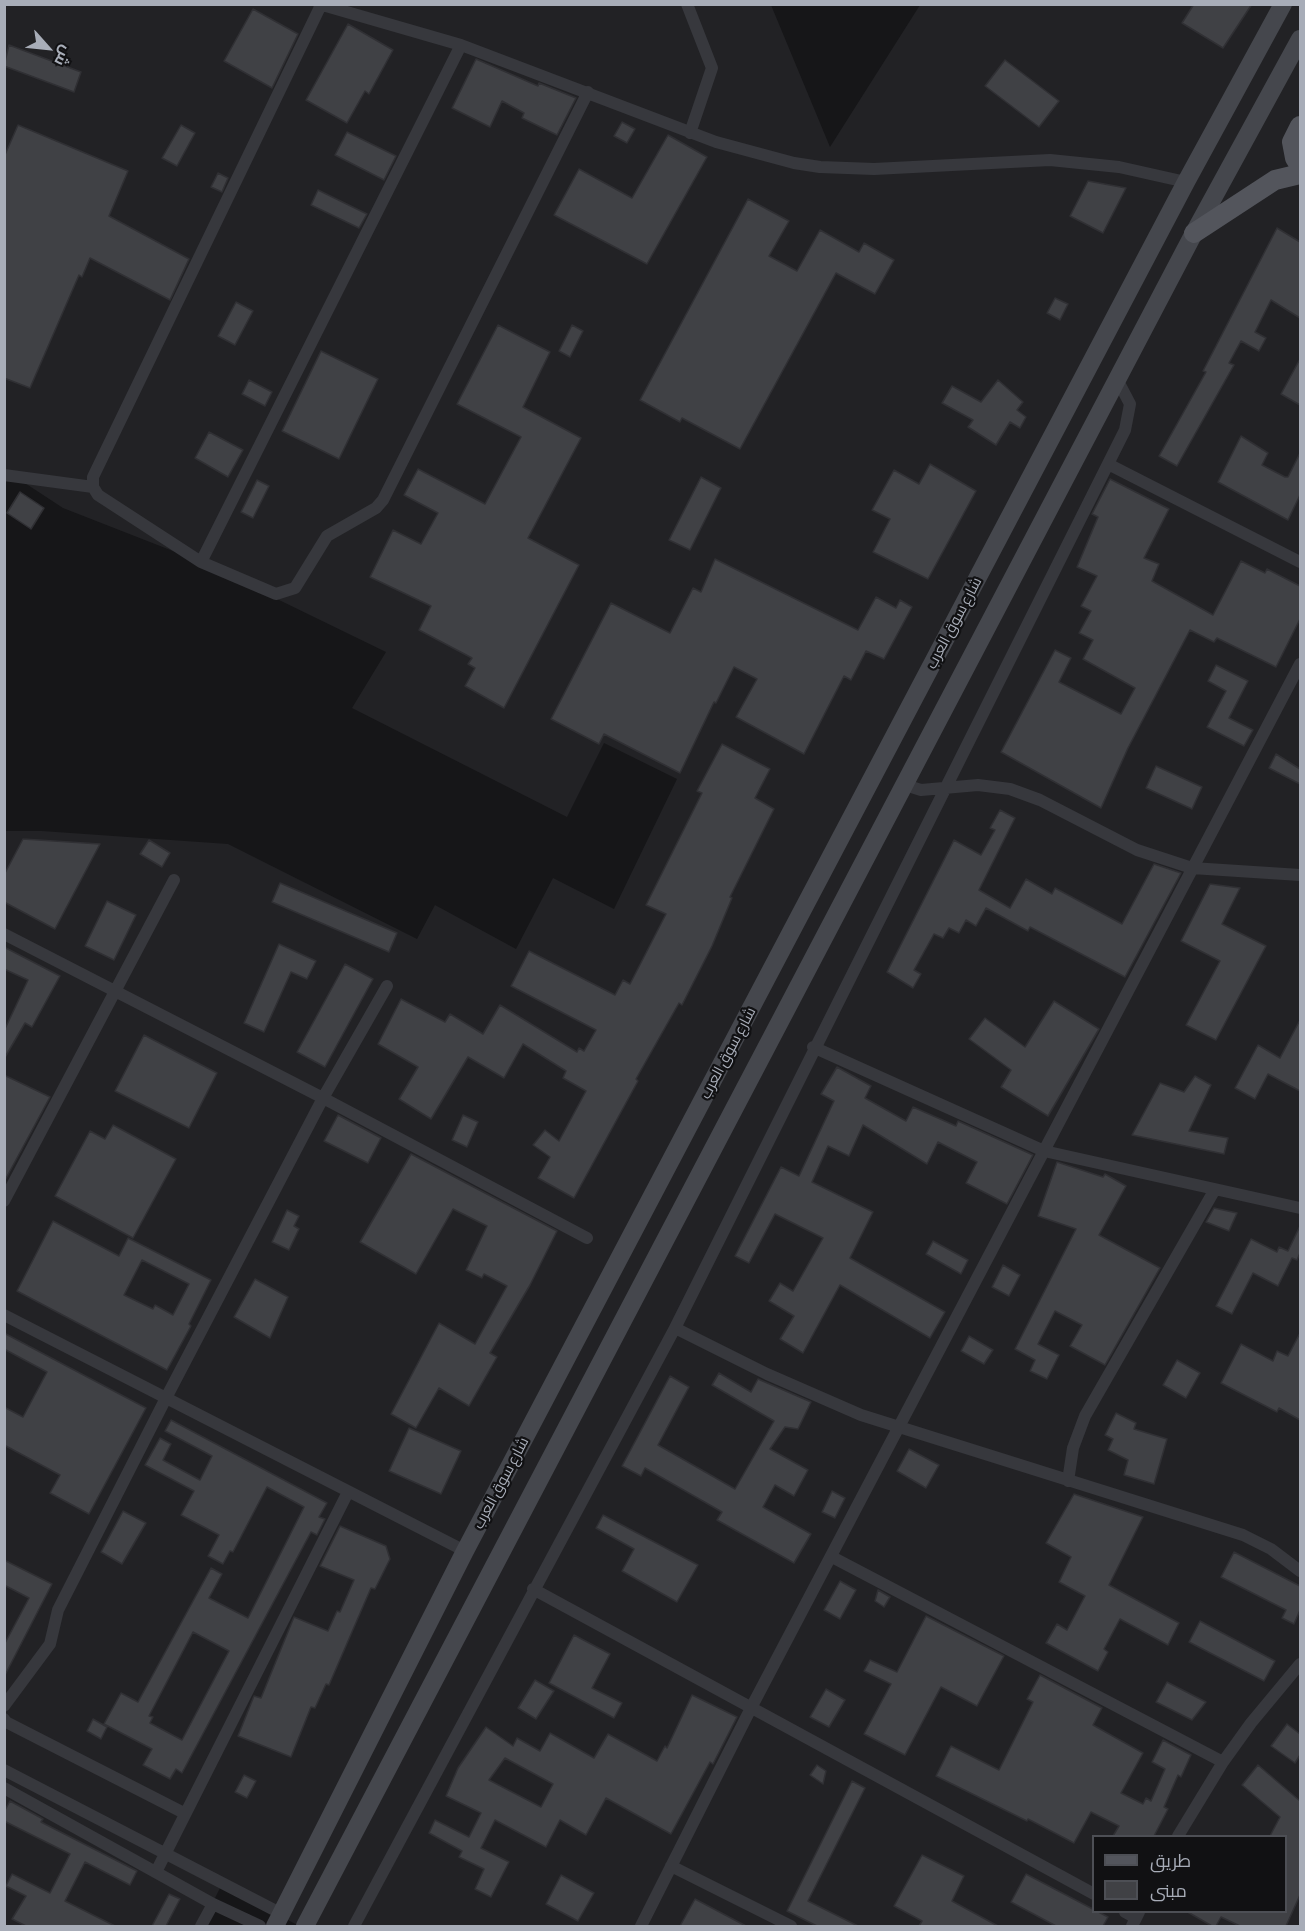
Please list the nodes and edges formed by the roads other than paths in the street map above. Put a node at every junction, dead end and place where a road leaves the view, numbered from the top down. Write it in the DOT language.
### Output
graph roads {
  1 [pos="687,4"];
  2 [pos="1283,4"];
  3 [pos="320,5"];
  4 [pos="1300,39"];
  5 [pos="461,45"];
  6 [pos="588,92"];
  7 [pos="1300,126"];
  8 [pos="690,133"];
  9 [pos="1300,166"];
  10 [pos="1300,174"];
  11 [pos="1186,182"];
  12 [pos="1194,233"];
  13 [pos="1118,381"];
  14 [pos="1108,464"];
  15 [pos="4,475"];
  16 [pos="93,487"];
  17 [pos="201,562"];
  18 [pos="1300,562"];
  19 [pos="1300,664"];
  20 [pos="905,785"];
  21 [pos="946,787"];
  22 [pos="1192,868"];
  23 [pos="1300,875"];
  24 [pos="174,880"];
  25 [pos="4,934"];
  26 [pos="387,986"];
  27 [pos="116,990"];
  28 [pos="813,1047"];
  29 [pos="323,1098"];
  30 [pos="1044,1151"];
  31 [pos="1214,1191"];
  32 [pos="4,1201"];
  33 [pos="1300,1208"];
  34 [pos="587,1238"];
  35 [pos="4,1315"];
  36 [pos="675,1328"];
  37 [pos="165,1398"];
  38 [pos="899,1429"];
  39 [pos="1068,1481"];
  40 [pos="348,1492"];
  41 [pos="465,1551"];
  42 [pos="832,1557"];
  43 [pos="1300,1571"];
  44 [pos="533,1589"];
  45 [pos="1300,1664"];
  46 [pos="4,1706"];
  47 [pos="751,1708"];
  48 [pos="4,1719"];
  49 [pos="1223,1762"];
  50 [pos="4,1770"];
  51 [pos="4,1788"];
  52 [pos="184,1813"];
  53 [pos="1179,1835"];
  54 [pos="164,1854"];
  55 [pos="671,1866"];
  56 [pos="156,1872"];
  57 [pos="1092,1893"];
  58 [pos="213,1904"];
  59 [pos="279,1920"];
  60 [pos="201,1926"];
  61 [pos="260,1926"];
  62 [pos="306,1926"];
  63 [pos="354,1926"];
  64 [pos="641,1926"];
  65 [pos="791,1926"];
  1 -- 8 [label="street"];
  2 -- 11 [label="main road, شارع سوق العرب"];
  3 -- 5 [label="street"];
  3 -- 16 [label="street"];
  4 -- 12 [label="main road"];
  5 -- 6 [label="street"];
  5 -- 17 [label="street"];
  6 -- 8 [label="street"];
  6 -- 17 [label="street"];
  7 -- 9 [label="main road"];
  8 -- 11 [label="street"];
  10 -- 12 [label="main road"];
  11 -- 41 [label="main road, شارع سوق العرب"];
  12 -- 13 [label="main road"];
  13 -- 14 [label="street"];
  13 -- 20 [label="main road"];
  14 -- 18 [label="street"];
  14 -- 21 [label="street"];
  15 -- 16 [label="street"];
  16 -- 17 [label="street"];
  19 -- 22 [label="street"];
  20 -- 21 [label="street"];
  20 -- 62 [label="main road"];
  21 -- 22 [label="street"];
  21 -- 28 [label="street"];
  22 -- 23 [label="street"];
  22 -- 30 [label="street"];
  24 -- 27 [label="street"];
  25 -- 27 [label="street"];
  26 -- 29 [label="street"];
  27 -- 29 [label="street"];
  27 -- 32 [label="street"];
  28 -- 30 [label="street"];
  28 -- 36 [label="street"];
  29 -- 34 [label="street"];
  29 -- 37 [label="street"];
  30 -- 31 [label="street"];
  30 -- 38 [label="street"];
  31 -- 33 [label="street"];
  31 -- 39 [label="street"];
  35 -- 37 [label="street"];
  36 -- 38 [label="street"];
  36 -- 44 [label="street"];
  37 -- 40 [label="street"];
  37 -- 46 [label="street"];
  38 -- 39 [label="street"];
  38 -- 42 [label="street"];
  39 -- 43 [label="street"];
  40 -- 41 [label="street"];
  40 -- 52 [label="street"];
  41 -- 59 [label="main road, شارع سوق العرب"];
  42 -- 47 [label="street"];
  42 -- 49 [label="street"];
  44 -- 47 [label="street"];
  44 -- 63 [label="street"];
  45 -- 49 [label="street"];
  47 -- 55 [label="street"];
  47 -- 57 [label="street"];
  48 -- 52 [label="street"];
  49 -- 53 [label="street"];
  50 -- 54 [label="street"];
  51 -- 56 [label="street"];
  52 -- 54 [label="street"];
  54 -- 56 [label="street"];
  54 -- 59 [label="street"];
  55 -- 64 [label="street"];
  55 -- 65 [label="street"];
  56 -- 58 [label="street"];
  58 -- 60 [label="street"];
  58 -- 61 [label="street"];
  59 -- 62 [label="main road"];
}
